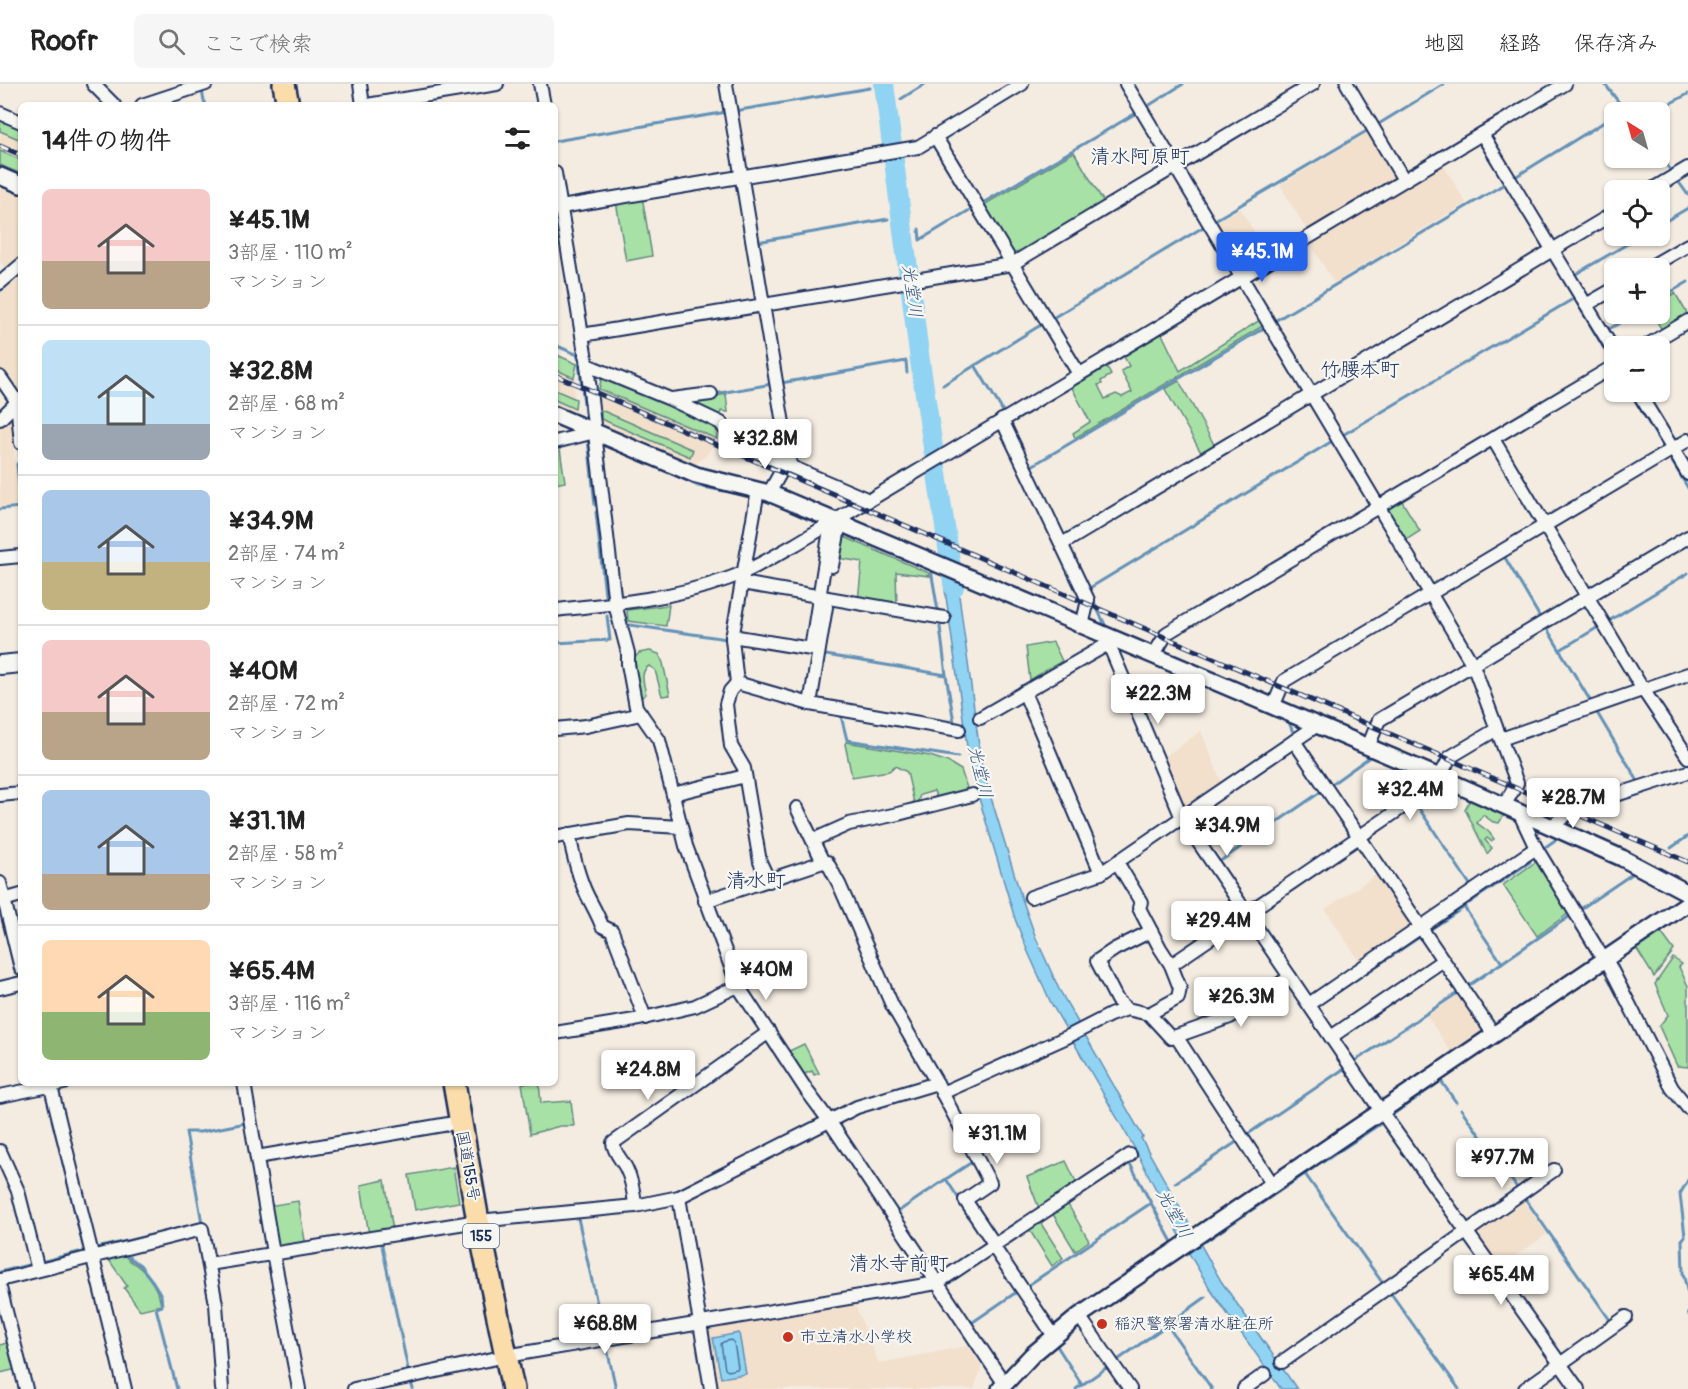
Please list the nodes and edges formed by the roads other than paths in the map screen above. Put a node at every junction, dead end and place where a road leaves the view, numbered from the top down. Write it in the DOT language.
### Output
graph roads {
  1 [pos="93,84"];
  2 [pos="206,84"];
  3 [pos="285,84"];
  4 [pos="360,84"];
  5 [pos="497,84"];
  6 [pos="540,84"];
  7 [pos="726,84"];
  8 [pos="1022,84"];
  9 [pos="1126,84"];
  10 [pos="1313,84"];
  11 [pos="1347,84"];
  12 [pos="1565,84"];
  13 [pos="437,99"];
  14 [pos="111,102"];
  15 [pos="151,102"];
  16 [pos="288,102"];
  17 [pos="364,102"];
  18 [pos="401,102"];
  19 [pos="543,102"];
  20 [pos="0,113"];
  21 [pos="18,121"];
  22 [pos="1482,134"];
  23 [pos="935,136"];
  24 [pos="1175,166"];
  25 [pos="1688,168"];
  26 [pos="0,176"];
  27 [pos="742,176"];
  28 [pos="1404,180"];
  29 [pos="1668,180"];
  30 [pos="18,184"];
  31 [pos="558,207"];
  32 [pos="1604,219"];
  33 [pos="1688,245"];
  34 [pos="1553,250"];
  35 [pos="1665,258"];
  36 [pos="1012,264"];
  37 [pos="18,268"];
  38 [pos="1242,277"];
  39 [pos="0,283"];
  40 [pos="1604,295"];
  41 [pos="763,304"];
  42 [pos="1586,305"];
  43 [pos="1688,321"];
  44 [pos="582,335"];
  45 [pos="1605,336"];
  46 [pos="1663,336"];
  47 [pos="586,365"];
  48 [pos="1604,372"];
  49 [pos="1079,374"];
  50 [pos="0,377"];
  51 [pos="711,394"];
  52 [pos="1311,394"];
  53 [pos="18,399"];
  54 [pos="670,399"];
  55 [pos="18,401"];
  56 [pos="1644,402"];
  57 [pos="558,416"];
  58 [pos="0,419"];
  59 [pos="1002,420"];
  60 [pos="595,432"];
  61 [pos="1493,439"];
  62 [pos="1688,440"];
  63 [pos="558,441"];
  64 [pos="1673,449"];
  65 [pos="788,464"];
  66 [pos="1688,474"];
  67 [pos="763,491"];
  68 [pos="869,500"];
  69 [pos="1378,507"];
  70 [pos="835,522"];
  71 [pos="1544,525"];
  72 [pos="1688,537"];
  73 [pos="1062,544"];
  74 [pos="18,556"];
  75 [pos="0,558"];
  76 [pos="742,577"];
  77 [pos="1430,594"];
  78 [pos="823,597"];
  79 [pos="1587,597"];
  80 [pos="615,604"];
  81 [pos="558,610"];
  82 [pos="944,618"];
  83 [pos="1082,626"];
  84 [pos="732,636"];
  85 [pos="1107,639"];
  86 [pos="1153,656"];
  87 [pos="18,663"];
  88 [pos="0,665"];
  89 [pos="1473,665"];
  90 [pos="1688,674"];
  91 [pos="737,684"];
  92 [pos="1642,688"];
  93 [pos="1024,692"];
  94 [pos="810,704"];
  95 [pos="1273,707"];
  96 [pos="641,714"];
  97 [pos="980,718"];
  98 [pos="1316,726"];
  99 [pos="558,729"];
  100 [pos="959,730"];
  101 [pos="1499,734"];
  102 [pos="1294,741"];
  103 [pos="1368,747"];
  104 [pos="1688,757"];
  105 [pos="1688,772"];
  106 [pos="745,776"];
  107 [pos="1442,778"];
  108 [pos="18,793"];
  109 [pos="673,794"];
  110 [pos="0,795"];
  111 [pos="972,795"];
  112 [pos="1504,806"];
  113 [pos="797,808"];
  114 [pos="1519,812"];
  115 [pos="1182,818"];
  116 [pos="1551,826"];
  117 [pos="681,827"];
  118 [pos="569,834"];
  119 [pos="558,836"];
  120 [pos="1359,838"];
  121 [pos="813,840"];
  122 [pos="1536,849"];
  123 [pos="823,862"];
  124 [pos="1117,862"];
  125 [pos="1101,873"];
  126 [pos="770,881"];
  127 [pos="0,883"];
  128 [pos="1688,893"];
  129 [pos="18,896"];
  130 [pos="1031,897"];
  131 [pos="2,900"];
  132 [pos="705,901"];
  133 [pos="1688,903"];
  134 [pos="1248,914"];
  135 [pos="1420,929"];
  136 [pos="1151,931"];
  137 [pos="18,957"];
  138 [pos="1605,959"];
  139 [pos="1442,961"];
  140 [pos="1171,964"];
  141 [pos="1290,977"];
  142 [pos="18,984"];
  143 [pos="738,986"];
  144 [pos="0,988"];
  145 [pos="1309,1004"];
  146 [pos="1127,1009"];
  147 [pos="1149,1014"];
  148 [pos="645,1018"];
  149 [pos="558,1032"];
  150 [pos="769,1032"];
  151 [pos="1494,1035"];
  152 [pos="1176,1036"];
  153 [pos="1331,1037"];
  154 [pos="45,1086"];
  155 [pos="50,1086"];
  156 [pos="245,1086"];
  157 [pos="454,1086"];
  158 [pos="940,1088"];
  159 [pos="0,1096"];
  160 [pos="1688,1108"];
  161 [pos="1381,1111"];
  162 [pos="460,1122"];
  163 [pos="830,1122"];
  164 [pos="0,1151"];
  165 [pos="1130,1155"];
  166 [pos="257,1157"];
  167 [pos="1554,1170"];
  168 [pos="1273,1185"];
  169 [pos="679,1197"];
  170 [pos="635,1206"];
  171 [pos="478,1221"];
  172 [pos="1467,1232"];
  173 [pos="994,1245"];
  174 [pos="273,1253"];
  175 [pos="92,1256"];
  176 [pos="209,1264"];
  177 [pos="38,1270"];
  178 [pos="0,1280"];
  179 [pos="937,1283"];
  180 [pos="0,1288"];
  181 [pos="1079,1316"];
  182 [pos="1626,1317"];
  183 [pos="699,1324"];
  184 [pos="1054,1336"];
  185 [pos="506,1356"];
  186 [pos="1282,1362"];
  187 [pos="1561,1364"];
  188 [pos="1265,1374"];
  189 [pos="1004,1387"];
  190 [pos="26,1389"];
  191 [pos="125,1389"];
  192 [pos="222,1389"];
  193 [pos="299,1389"];
  194 [pos="354,1389"];
  195 [pos="513,1389"];
  196 [pos="711,1389"];
  197 [pos="1130,1389"];
  198 [pos="1244,1389"];
  199 [pos="1525,1389"];
  200 [pos="1578,1389"];
  1 -- 14 [label="street"];
  2 -- 15 [label="street"];
  3 -- 16 [label="highway"];
  4 -- 17 [label="street"];
  5 -- 13 [label="street"];
  6 -- 19 [label="street"];
  7 -- 27 [label="street"];
  8 -- 23 [label="street"];
  9 -- 24 [label="street"];
  10 -- 24 [label="street"];
  11 -- 28 [label="street"];
  12 -- 22 [label="street"];
  13 -- 18 [label="street"];
  20 -- 21 [label="street"];
  22 -- 28 [label="street"];
  22 -- 34 [label="street"];
  23 -- 27 [label="street"];
  23 -- 36 [label="street"];
  24 -- 36 [label="street"];
  24 -- 38 [label="street"];
  25 -- 29 [label="street"];
  26 -- 30 [label="street"];
  27 -- 31 [label="street"];
  27 -- 41 [label="street"];
  28 -- 38 [label="street"];
  31 -- 44 [label="street"];
  32 -- 34 [label="street"];
  33 -- 35 [label="street"];
  34 -- 42 [label="street"];
  34 -- 52 [label="street"];
  36 -- 41 [label="street"];
  36 -- 49 [label="street"];
  37 -- 39 [label="street"];
  38 -- 49 [label="street"];
  38 -- 52 [label="street"];
  40 -- 42 [label="street"];
  41 -- 44 [label="street"];
  41 -- 65 [label="street"];
  42 -- 45 [label="street"];
  43 -- 46 [label="street"];
  44 -- 47 [label="street"];
  47 -- 54 [label="street"];
  47 -- 60 [label="street"];
  48 -- 61 [label="street"];
  49 -- 59 [label="street"];
  50 -- 53 [label="street"];
  51 -- 54 [label="street"];
  52 -- 69 [label="street"];
  52 -- 73 [label="street"];
  54 -- 65 [label="street"];
  55 -- 58 [label="street"];
  56 -- 64 [label="street"];
  57 -- 60 [label="street"];
  59 -- 68 [label="street"];
  59 -- 73 [label="street"];
  60 -- 63 [label="street"];
  60 -- 67 [label="street"];
  60 -- 80 [label="street"];
  61 -- 69 [label="street"];
  61 -- 71 [label="street"];
  62 -- 64 [label="street"];
  64 -- 66 [label="street"];
  64 -- 71 [label="street"];
  65 -- 67 [label="street"];
  65 -- 68 [label="street"];
  67 -- 70 [label="street"];
  67 -- 76 [label="street"];
  68 -- 70 [label="street"];
  69 -- 77 [label="street"];
  69 -- 86 [label="street"];
  70 -- 76 [label="street"];
  70 -- 78 [label="street"];
  70 -- 83 [label="street"];
  71 -- 77 [label="street"];
  71 -- 79 [label="street"];
  72 -- 79 [label="street"];
  73 -- 83 [label="street"];
  74 -- 75 [label="street"];
  76 -- 78 [label="street"];
  76 -- 80 [label="street"];
  76 -- 84 [label="street"];
  77 -- 89 [label="street"];
  77 -- 95 [label="street"];
  78 -- 82 [label="street"];
  78 -- 84 [label="street"];
  78 -- 94 [label="street"];
  79 -- 89 [label="street"];
  79 -- 92 [label="street"];
  80 -- 81 [label="street"];
  80 -- 96 [label="street"];
  83 -- 85 [label="street"];
  84 -- 91 [label="street"];
  85 -- 86 [label="street"];
  85 -- 93 [label="street"];
  85 -- 115 [label="street"];
  86 -- 95 [label="street"];
  87 -- 88 [label="main road"];
  89 -- 101 [label="street"];
  89 -- 103 [label="street"];
  90 -- 92 [label="street"];
  91 -- 94 [label="street"];
  91 -- 106 [label="street"];
  92 -- 101 [label="street"];
  92 -- 104 [label="street"];
  93 -- 97 [label="street"];
  93 -- 125 [label="street"];
  94 -- 100 [label="street"];
  95 -- 98 [label="street"];
  96 -- 99 [label="street"];
  96 -- 109 [label="street"];
  98 -- 102 [label="street"];
  98 -- 103 [label="street"];
  101 -- 107 [label="street"];
  101 -- 112 [label="street"];
  102 -- 115 [label="street"];
  102 -- 120 [label="street"];
  103 -- 107 [label="street"];
  105 -- 116 [label="street"];
  106 -- 109 [label="street"];
  106 -- 126 [label="street"];
  107 -- 112 [label="street"];
  107 -- 120 [label="street"];
  108 -- 110 [label="street"];
  109 -- 117 [label="street"];
  111 -- 121 [label="street"];
  112 -- 114 [label="street"];
  113 -- 121 [label="street"];
  114 -- 116 [label="street"];
  114 -- 122 [label="street"];
  115 -- 124 [label="street"];
  115 -- 134 [label="street"];
  116 -- 128 [label="street"];
  117 -- 118 [label="street"];
  117 -- 132 [label="street"];
  118 -- 119 [label="street"];
  118 -- 148 [label="street"];
  120 -- 134 [label="street"];
  120 -- 135 [label="street"];
  121 -- 123 [label="street"];
  122 -- 135 [label="street"];
  122 -- 138 [label="street"];
  123 -- 126 [label="street"];
  123 -- 158 [label="street"];
  124 -- 125 [label="street"];
  124 -- 136 [label="street"];
  125 -- 130 [label="street"];
  126 -- 132 [label="street"];
  127 -- 131 [label="street"];
  129 -- 131 [label="street"];
  131 -- 137 [label="street"];
  132 -- 143 [label="street"];
  133 -- 138 [label="street"];
  134 -- 140 [label="street"];
  134 -- 141 [label="street"];
  135 -- 139 [label="street"];
  135 -- 145 [label="street"];
  136 -- 140 [label="street"];
  136 -- 146 [label="street"];
  138 -- 151 [label="street"];
  138 -- 160 [label="street"];
  139 -- 151 [label="street"];
  139 -- 153 [label="street"];
  140 -- 147 [label="street"];
  141 -- 145 [label="street"];
  141 -- 152 [label="street"];
  142 -- 144 [label="street"];
  143 -- 148 [label="street"];
  143 -- 150 [label="street"];
  145 -- 153 [label="street"];
  146 -- 147 [label="street"];
  146 -- 158 [label="street"];
  147 -- 152 [label="street"];
  148 -- 149 [label="street"];
  150 -- 163 [label="street"];
  150 -- 170 [label="street"];
  151 -- 161 [label="street"];
  152 -- 168 [label="street"];
  153 -- 161 [label="street"];
  154 -- 159 [label="street"];
  155 -- 175 [label="street"];
  156 -- 166 [label="street"];
  157 -- 162 [label="highway, 国道155号 / 155"];
  158 -- 163 [label="street"];
  158 -- 173 [label="street"];
  161 -- 168 [label="street"];
  161 -- 172 [label="street"];
  162 -- 166 [label="street"];
  162 -- 171 [label="highway, 国道155号 / 155"];
  163 -- 169 [label="street"];
  163 -- 179 [label="street"];
  164 -- 177 [label="street"];
  165 -- 173 [label="street"];
  166 -- 174 [label="street"];
  167 -- 172 [label="street"];
  168 -- 181 [label="street"];
  169 -- 170 [label="street"];
  169 -- 183 [label="street"];
  170 -- 171 [label="street"];
  171 -- 174 [label="street"];
  171 -- 185 [label="highway, 国道155号 / 155"];
  172 -- 186 [label="street"];
  172 -- 187 [label="street"];
  173 -- 179 [label="street"];
  173 -- 184 [label="street"];
  174 -- 176 [label="street"];
  174 -- 193 [label="street"];
  175 -- 176 [label="street"];
  175 -- 177 [label="street"];
  175 -- 191 [label="street"];
  176 -- 192 [label="street"];
  177 -- 178 [label="street"];
  179 -- 183 [label="street"];
  179 -- 189 [label="street"];
  180 -- 190 [label="street"];
  181 -- 184 [label="street"];
  181 -- 197 [label="street"];
  182 -- 187 [label="street"];
  183 -- 185 [label="street"];
  183 -- 196 [label="street"];
  184 -- 189 [label="street"];
  185 -- 194 [label="street"];
  185 -- 195 [label="highway, 国道155号 / 155"];
  187 -- 199 [label="street"];
  187 -- 200 [label="street"];
  188 -- 198 [label="street"];
}
